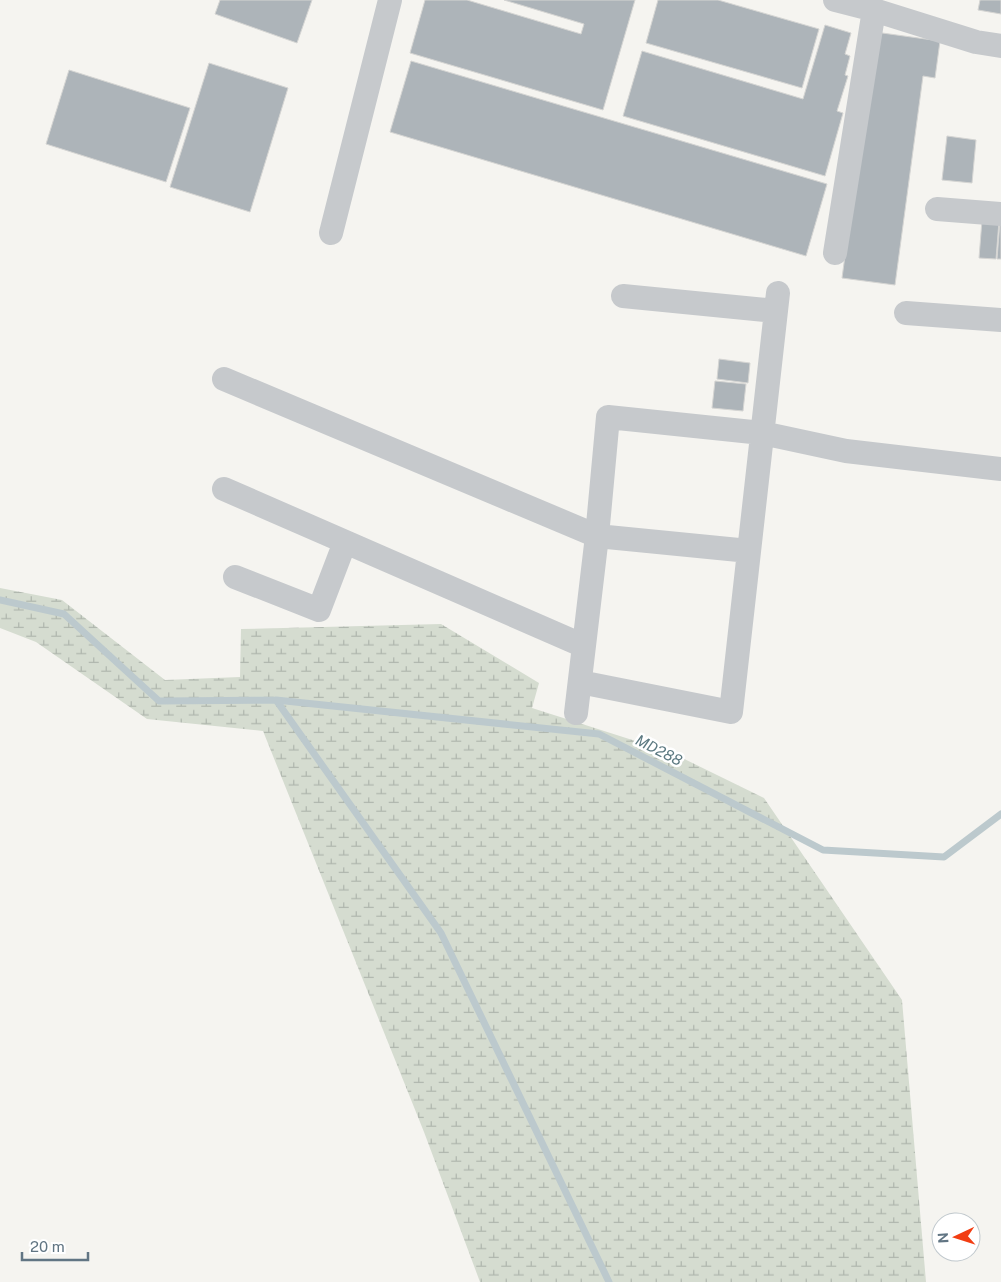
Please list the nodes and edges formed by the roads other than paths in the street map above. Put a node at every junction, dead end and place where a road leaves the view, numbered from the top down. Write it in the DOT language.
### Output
graph roads {
  1 [pos="390,0"];
  2 [pos="835,0"];
  3 [pos="874,10"];
  4 [pos="1001,46"];
  5 [pos="937,209"];
  6 [pos="1001,214"];
  7 [pos="331,234"];
  8 [pos="836,253"];
  9 [pos="624,296"];
  10 [pos="906,313"];
  11 [pos="1001,320"];
  12 [pos="224,379"];
  13 [pos="762,433"];
  14 [pos="1001,469"];
  15 [pos="224,489"];
  16 [pos="597,536"];
  17 [pos="346,542"];
  18 [pos="749,551"];
  19 [pos="235,577"];
  20 [pos="584,646"];
  21 [pos="580,682"];
  22 [pos="576,713"];
  1 -- 7 [label="street"];
  2 -- 3 [label="street"];
  3 -- 4 [label="street"];
  3 -- 8 [label="street"];
  5 -- 6 [label="street"];
  9 -- 13 [label="street"];
  10 -- 11 [label="street"];
  12 -- 16 [label="street"];
  13 -- 14 [label="street"];
  13 -- 16 [label="street"];
  13 -- 18 [label="street"];
  15 -- 17 [label="street"];
  16 -- 18 [label="street"];
  16 -- 20 [label="street"];
  17 -- 19 [label="street"];
  17 -- 20 [label="street"];
  18 -- 21 [label="street"];
  20 -- 21 [label="street"];
  21 -- 22 [label="street"];
}
